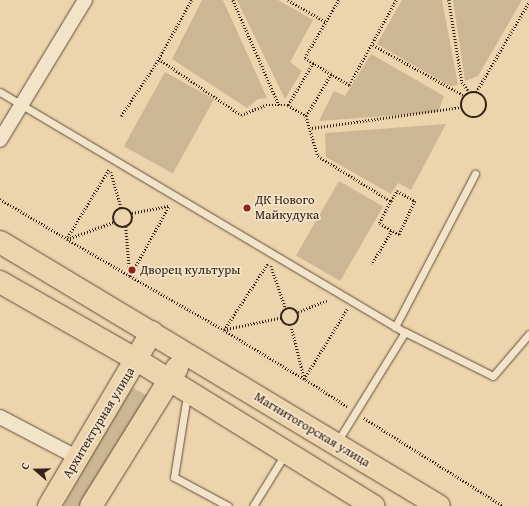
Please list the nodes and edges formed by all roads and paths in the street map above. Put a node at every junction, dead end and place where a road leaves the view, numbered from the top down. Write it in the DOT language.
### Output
graph roads {
  1 [pos="85,0"];
  2 [pos="192,0"];
  3 [pos="233,0"];
  4 [pos="288,0"];
  5 [pos="339,0"];
  6 [pos="396,0"];
  7 [pos="449,0"];
  8 [pos="529,2"];
  9 [pos="326,22"];
  10 [pos="372,45"];
  11 [pos="159,59"];
  12 [pos="313,63"];
  13 [pos="331,74"];
  14 [pos="0,92"];
  15 [pos="476,92"];
  16 [pos="470,93"];
  17 [pos="465,96"];
  18 [pos="21,103"];
  19 [pos="279,105"];
  20 [pos="288,105"];
  21 [pos="461,107"];
  22 [pos="120,116"];
  23 [pos="306,116"];
  24 [pos="312,128"];
  25 [pos="0,140"];
  26 [pos="110,168"];
  27 [pos="117,172"];
  28 [pos="475,174"];
  29 [pos="0,199"];
  30 [pos="391,201"];
  31 [pos="163,202"];
  32 [pos="169,206"];
  33 [pos="121,208"];
  34 [pos="132,213"];
  35 [pos="114,222"];
  36 [pos="126,228"];
  37 [pos="392,231"];
  38 [pos="67,239"];
  39 [pos="0,242"];
  40 [pos="372,264"];
  41 [pos="130,276"];
  42 [pos="0,282"];
  43 [pos="331,299"];
  44 [pos="286,309"];
  45 [pos="298,312"];
  46 [pos="281,318"];
  47 [pos="395,326"];
  48 [pos="291,327"];
  49 [pos="224,330"];
  50 [pos="152,332"];
  51 [pos="405,332"];
  52 [pos="529,334"];
  53 [pos="186,354"];
  54 [pos="137,360"];
  55 [pos="169,379"];
  56 [pos="187,391"];
  57 [pos="0,417"];
  58 [pos="335,444"];
  59 [pos="285,454"];
  60 [pos="78,458"];
  61 [pos="49,506"];
  62 [pos="91,506"];
  63 [pos="228,506"];
  64 [pos="253,506"];
  65 [pos="373,506"];
  66 [pos="439,506"];
  1 -- 18 [label="street"];
  2 -- 11 [label="path"];
  3 -- 19 [label="path"];
  4 -- 9 [label="path"];
  5 -- 9 [label="path"];
  6 -- 10 [label="path"];
  7 -- 16 [label="path"];
  8 -- 15 [label="path"];
  9 -- 12 [label="path"];
  10 -- 13 [label="path"];
  10 -- 17 [label="path"];
  11 -- 19 [label="path"];
  11 -- 22 [label="path"];
  12 -- 13 [label="path"];
  12 -- 20 [label="path"];
  13 -- 23 [label="path"];
  14 -- 18 [label="lane"];
  15 -- 16 [label="path"];
  15 -- 21 [label="path"];
  16 -- 17 [label="path"];
  17 -- 21 [label="path"];
  18 -- 25 [label="street"];
  18 -- 47 [label="lane"];
  19 -- 20 [label="path"];
  20 -- 23 [label="path"];
  21 -- 24 [label="path"];
  23 -- 24 [label="path"];
  24 -- 30 [label="path"];
  26 -- 27 [label="path"];
  26 -- 33 [label="path"];
  26 -- 38 [label="path"];
  28 -- 47 [label="lane"];
  29 -- 38 [label="path"];
  30 -- 37 [label="path"];
  30 -- 37 [label="path"];
  31 -- 32 [label="path"];
  32 -- 34 [label="path"];
  32 -- 41 [label="path"];
  33 -- 34 [label="path"];
  33 -- 35 [label="path"];
  34 -- 36 [label="path"];
  35 -- 36 [label="path"];
  35 -- 38 [label="path"];
  36 -- 41 [label="path"];
  37 -- 40 [label="path"];
  38 -- 41 [label="path"];
  39 -- 50 [label="main road, Магнитогорская улица"];
  41 -- 49 [label="path"];
  42 -- 54 [label="main road"];
  43 -- 45 [label="path"];
  44 -- 45 [label="path"];
  44 -- 46 [label="path"];
  44 -- 49 [label="path"];
  45 -- 48 [label="path"];
  46 -- 48 [label="path"];
  46 -- 49 [label="path"];
  47 -- 51 [label="lane"];
  48 -- 49 [label="path"];
  50 -- 53 [label="main road, Магнитогорская улица"];
  50 -- 54 [label="main road"];
  51 -- 52 [label="lane"];
  51 -- 58 [label="lane"];
  53 -- 55 [label="main road"];
  53 -- 58 [label="main road, Магнитогорская улица"];
  54 -- 55 [label="main road"];
  54 -- 60 [label="main road, Архитектурная улица"];
  55 -- 56 [label="main road"];
  55 -- 62 [label="main road"];
  56 -- 59 [label="main road"];
  56 -- 63 [label="lane"];
  57 -- 60 [label="street"];
  58 -- 66 [label="main road, Магнитогорская улица"];
  59 -- 64 [label="lane"];
  59 -- 65 [label="main road"];
  60 -- 61 [label="main road, Архитектурная улица"];
}
